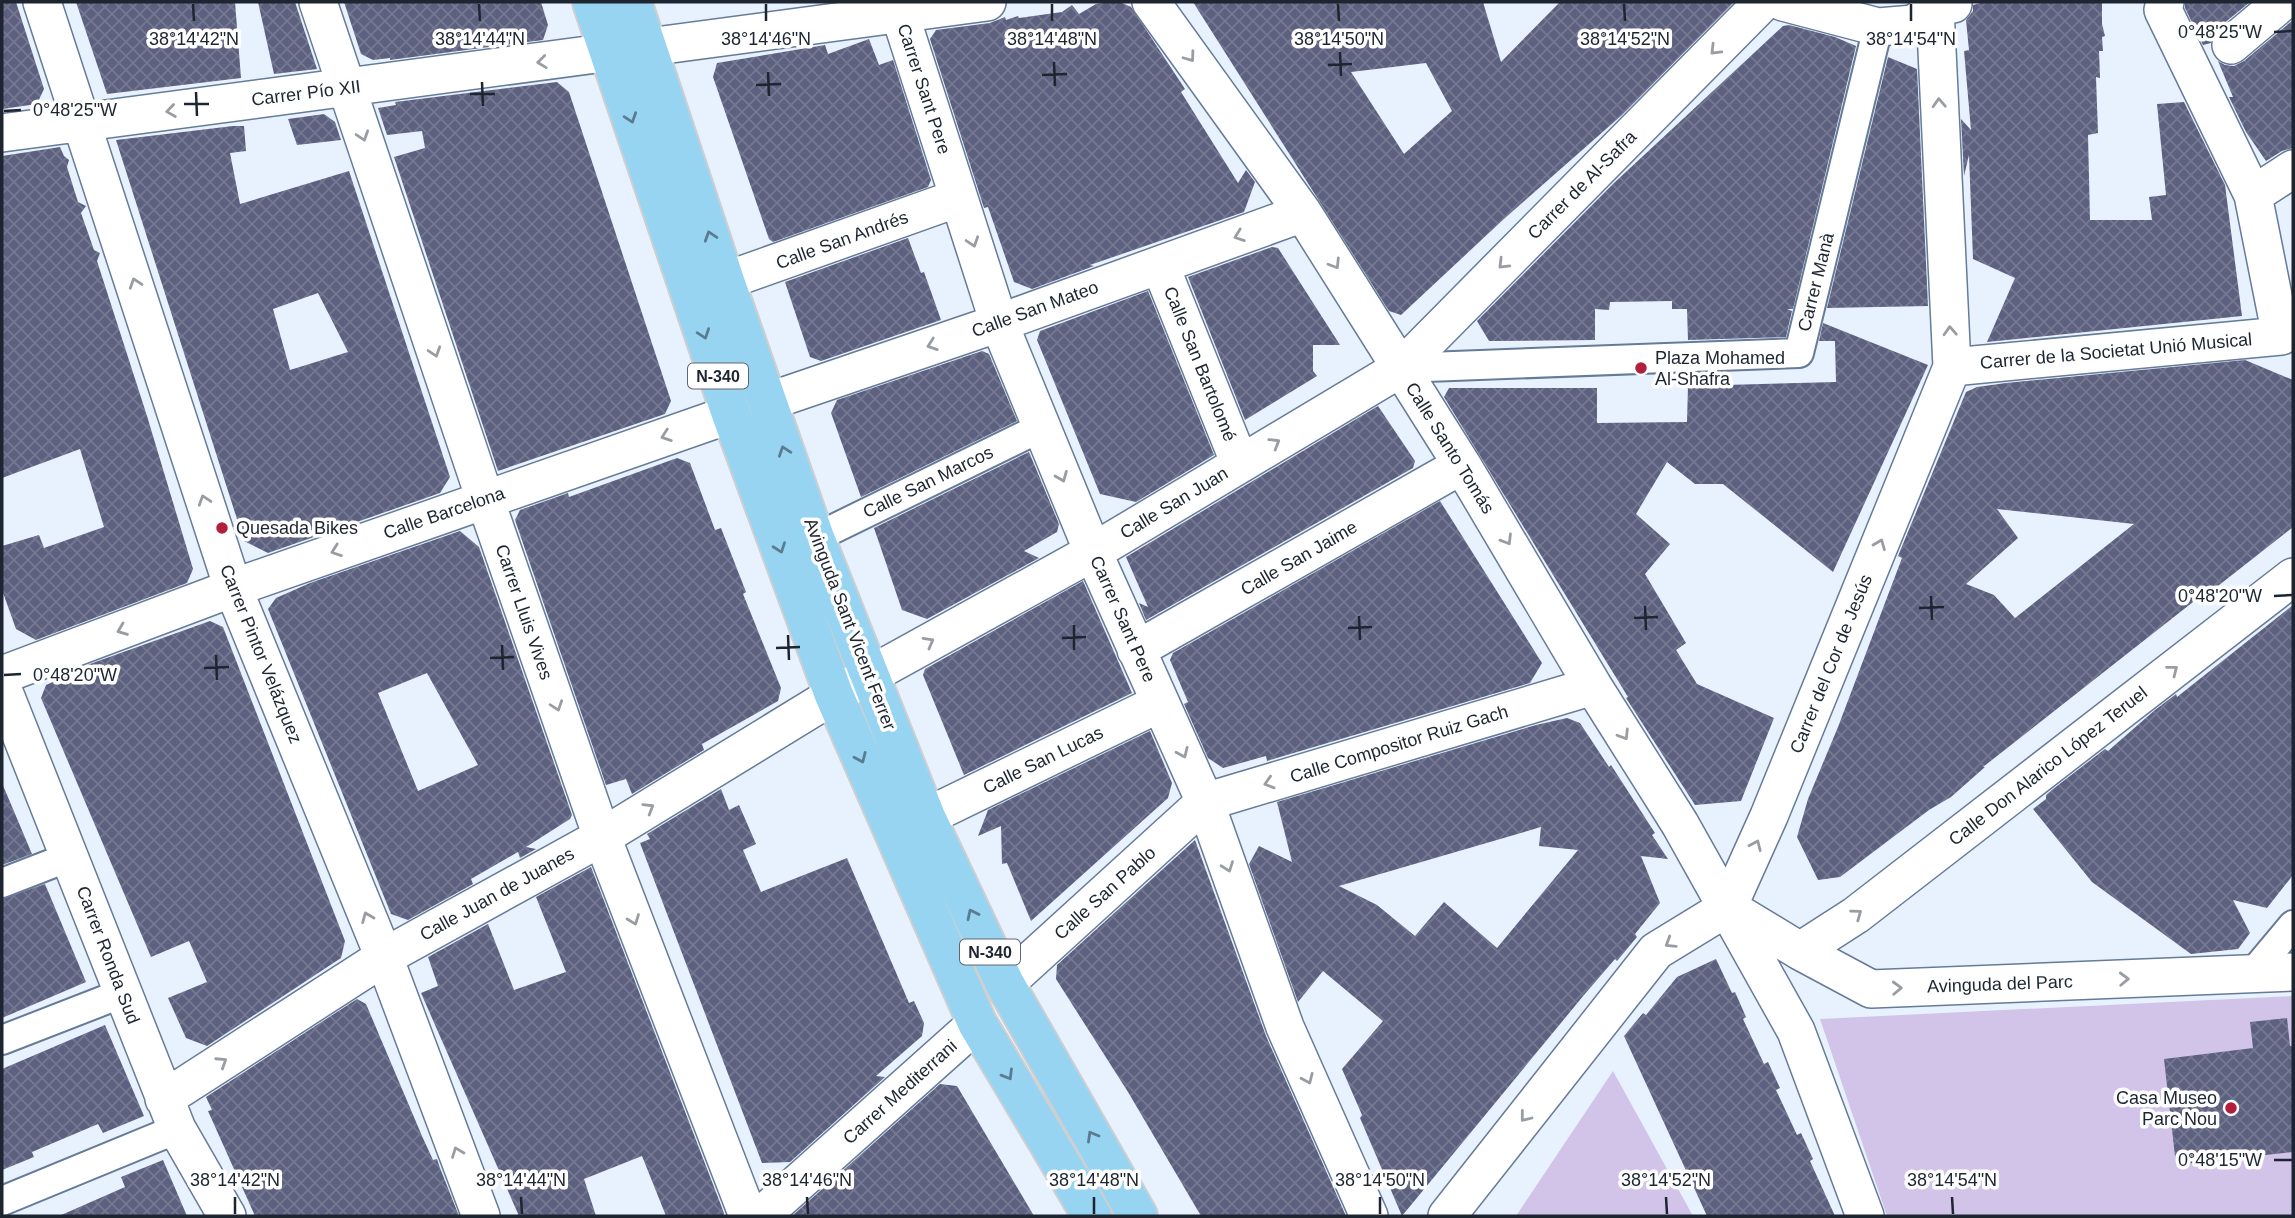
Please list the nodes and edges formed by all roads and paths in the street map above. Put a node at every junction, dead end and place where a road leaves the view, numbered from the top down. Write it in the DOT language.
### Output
graph roads {
  1 [pos="42,2"];
  2 [pos="318,2"];
  3 [pos="592,2"];
  4 [pos="632,2"];
  5 [pos="987,2"];
  6 [pos="1151,2"];
  7 [pos="1763,2"];
  8 [pos="1783,2"];
  9 [pos="2165,2"];
  10 [pos="2282,2"];
  11 [pos="1944,4"];
  12 [pos="898,8"];
  13 [pos="1878,27"];
  14 [pos="2231,45"];
  15 [pos="647,49"];
  16 [pos="610,54"];
  17 [pos="347,88"];
  18 [pos="83,122"];
  19 [pos="2,133"];
  20 [pos="2293,169"];
  21 [pos="2253,195"];
  22 [pos="958,198"];
  23 [pos="1303,213"];
  24 [pos="1160,265"];
  25 [pos="725,281"];
  26 [pos="999,323"];
  27 [pos="2289,336"];
  28 [pos="1952,367"];
  29 [pos="1401,368"];
  30 [pos="767,402"];
  31 [pos="731,414"];
  32 [pos="1042,427"];
  33 [pos="1240,464"];
  34 [pos="1462,465"];
  35 [pos="485,499"];
  36 [pos="815,538"];
  37 [pos="1093,552"];
  38 [pos="2293,577"];
  39 [pos="233,588"];
  40 [pos="1136,650"];
  41 [pos="2,675"];
  42 [pos="869,675"];
  43 [pos="2,687"];
  44 [pos="1593,687"];
  45 [pos="834,695"];
  46 [pos="1160,703"];
  47 [pos="8,723"];
  48 [pos="1205,802"];
  49 [pos="926,817"];
  50 [pos="602,837"];
  51 [pos="69,858"];
  52 [pos="2,883"];
  53 [pos="1728,907"];
  54 [pos="2293,925"];
  55 [pos="1800,951"];
  56 [pos="384,957"];
  57 [pos="2293,972"];
  58 [pos="2252,974"];
  59 [pos="1005,984"];
  60 [pos="123,993"];
  61 [pos="977,1023"];
  62 [pos="2,1040"];
  63 [pos="171,1114"];
  64 [pos="2,1201"];
  65 [pos="227,1216"];
  66 [pos="481,1216"];
  67 [pos="748,1216"];
  68 [pos="761,1216"];
  69 [pos="1092,1216"];
  70 [pos="1138,1216"];
  71 [pos="1369,1216"];
  72 [pos="1447,1216"];
  73 [pos="1865,1216"];
  1 -- 18 [label="street, Carrer Pintor Velázquez"];
  2 -- 17 [label="street, Carrer Lluis Vives"];
  3 -- 16 [label="highway, N-340"];
  4 -- 15 [label="highway, Avinguda Sant Vicent Ferrer / N-340"];
  5 -- 12 [label="street, Carrer Pío XII"];
  6 -- 23 [label="street, Calle Santo Tomás, one-way"];
  7 -- 29 [label="street, Carrer de Al-Safra, one-way"];
  8 -- 13 [label="street"];
  9 -- 21 [label="street"];
  10 -- 14 [label="street"];
  11 -- 13 [label="street"];
  28 -- 11 [label="street, Carrer del Cor de Jesús, one-way"];
  12 -- 15 [label="street, Carrer Pío XII"];
  12 -- 22 [label="street, Carrer Sant Pere"];
  13 -- 29 [label="street, Carrer Manà"];
  15 -- 16 [label="street, Carrer Pío XII"];
  25 -- 15 [label="highway, Avinguda Sant Vicent Ferrer / N-340, one-way"];
  16 -- 17 [label="street, Carrer Pío XII, one-way"];
  16 -- 31 [label="highway, N-340, one-way"];
  17 -- 18 [label="street, Carrer Pío XII, one-way"];
  17 -- 35 [label="street, Carrer Lluis Vives, one-way"];
  18 -- 19 [label="street, Carrer Pío XII"];
  39 -- 18 [label="street, Carrer Pintor Velázquez, one-way"];
  20 -- 21 [label="street"];
  21 -- 27 [label="street"];
  22 -- 25 [label="street, Calle San Andrés"];
  22 -- 26 [label="street, Carrer Sant Pere, one-way"];
  23 -- 24 [label="street, Calle San Mateo, one-way"];
  23 -- 29 [label="street, Calle Santo Tomás, one-way"];
  24 -- 26 [label="street, Calle San Mateo"];
  24 -- 33 [label="street, Calle San Bartolomé"];
  25 -- 30 [label="highway, Avinguda Sant Vicent Ferrer / N-340"];
  26 -- 30 [label="street, Calle San Mateo, one-way"];
  26 -- 32 [label="street, Carrer Sant Pere"];
  27 -- 28 [label="street, Carrer de la Societat Unió Musical"];
  53 -- 28 [label="street, Carrer del Cor de Jesús, one-way"];
  33 -- 29 [label="street, Calle San Juan, one-way"];
  29 -- 34 [label="street, Calle Santo Tomás"];
  36 -- 30 [label="highway, Avinguda Sant Vicent Ferrer / N-340, one-way"];
  31 -- 35 [label="street, Calle Barcelona, one-way"];
  31 -- 45 [label="highway, N-340, one-way"];
  32 -- 36 [label="street, Calle San Marcos"];
  32 -- 37 [label="street, Carrer Sant Pere, one-way"];
  33 -- 37 [label="street, Calle San Juan"];
  34 -- 40 [label="street, Calle San Jaime"];
  34 -- 44 [label="street, Calle Santo Tomás, one-way"];
  35 -- 39 [label="street, Calle Barcelona, one-way"];
  35 -- 50 [label="street, Carrer Lluis Vives, one-way"];
  36 -- 42 [label="highway, Avinguda Sant Vicent Ferrer / N-340"];
  37 -- 40 [label="street, Carrer Sant Pere"];
  42 -- 37 [label="street, Calle San Juan, one-way"];
  55 -- 38 [label="street, Calle Don Alarico López Teruel, one-way"];
  39 -- 41 [label="street, Calle Barcelona, one-way"];
  56 -- 39 [label="street, Carrer Pintor Velázquez, one-way"];
  40 -- 46 [label="street, Carrer Sant Pere"];
  42 -- 45 [label="street, Calle San Juan"];
  42 -- 49 [label="highway, Avinguda Sant Vicent Ferrer / N-340"];
  43 -- 47 [label="street, Carrer Ronda Sud"];
  44 -- 48 [label="street, Calle Compositor Ruiz Gach, one-way"];
  44 -- 53 [label="street, Calle Santo Tomás, one-way"];
  50 -- 45 [label="street, Calle Juan de Juanes, one-way"];
  45 -- 61 [label="highway, N-340, one-way"];
  46 -- 48 [label="street, Carrer Sant Pere, one-way"];
  46 -- 49 [label="street, Calle San Lucas"];
  47 -- 51 [label="street, Carrer Ronda Sud"];
  48 -- 59 [label="street, Calle San Pablo"];
  48 -- 71 [label="street, Carrer Sant Pere, one-way"];
  59 -- 49 [label="highway, Avinguda Sant Vicent Ferrer / N-340, one-way"];
  50 -- 56 [label="street, Calle Juan de Juanes"];
  50 -- 67 [label="street, Carrer Lluis Vives, one-way"];
  51 -- 52 [label="street"];
  51 -- 60 [label="street, Carrer Ronda Sud"];
  53 -- 55 [label="street, Avinguda del Parc"];
  53 -- 72 [label="street, one-way"];
  53 -- 73 [label="street, Calle Santo Tomás"];
  54 -- 58 [label="street"];
  55 -- 58 [label="street, Avinguda del Parc, one-way"];
  63 -- 56 [label="street, Calle Juan de Juanes, one-way"];
  66 -- 56 [label="street, Carrer Pintor Velázquez, one-way"];
  57 -- 58 [label="street, Avinguda del Parc"];
  70 -- 59 [label="highway, Avinguda Sant Vicent Ferrer / N-340, one-way"];
  60 -- 62 [label="street"];
  60 -- 63 [label="street, Carrer Ronda Sud"];
  61 -- 68 [label="street, Carrer Mediterrani"];
  61 -- 69 [label="highway, N-340, one-way"];
  63 -- 64 [label="street"];
  63 -- 65 [label="street, Carrer Ronda Sud"];
}
